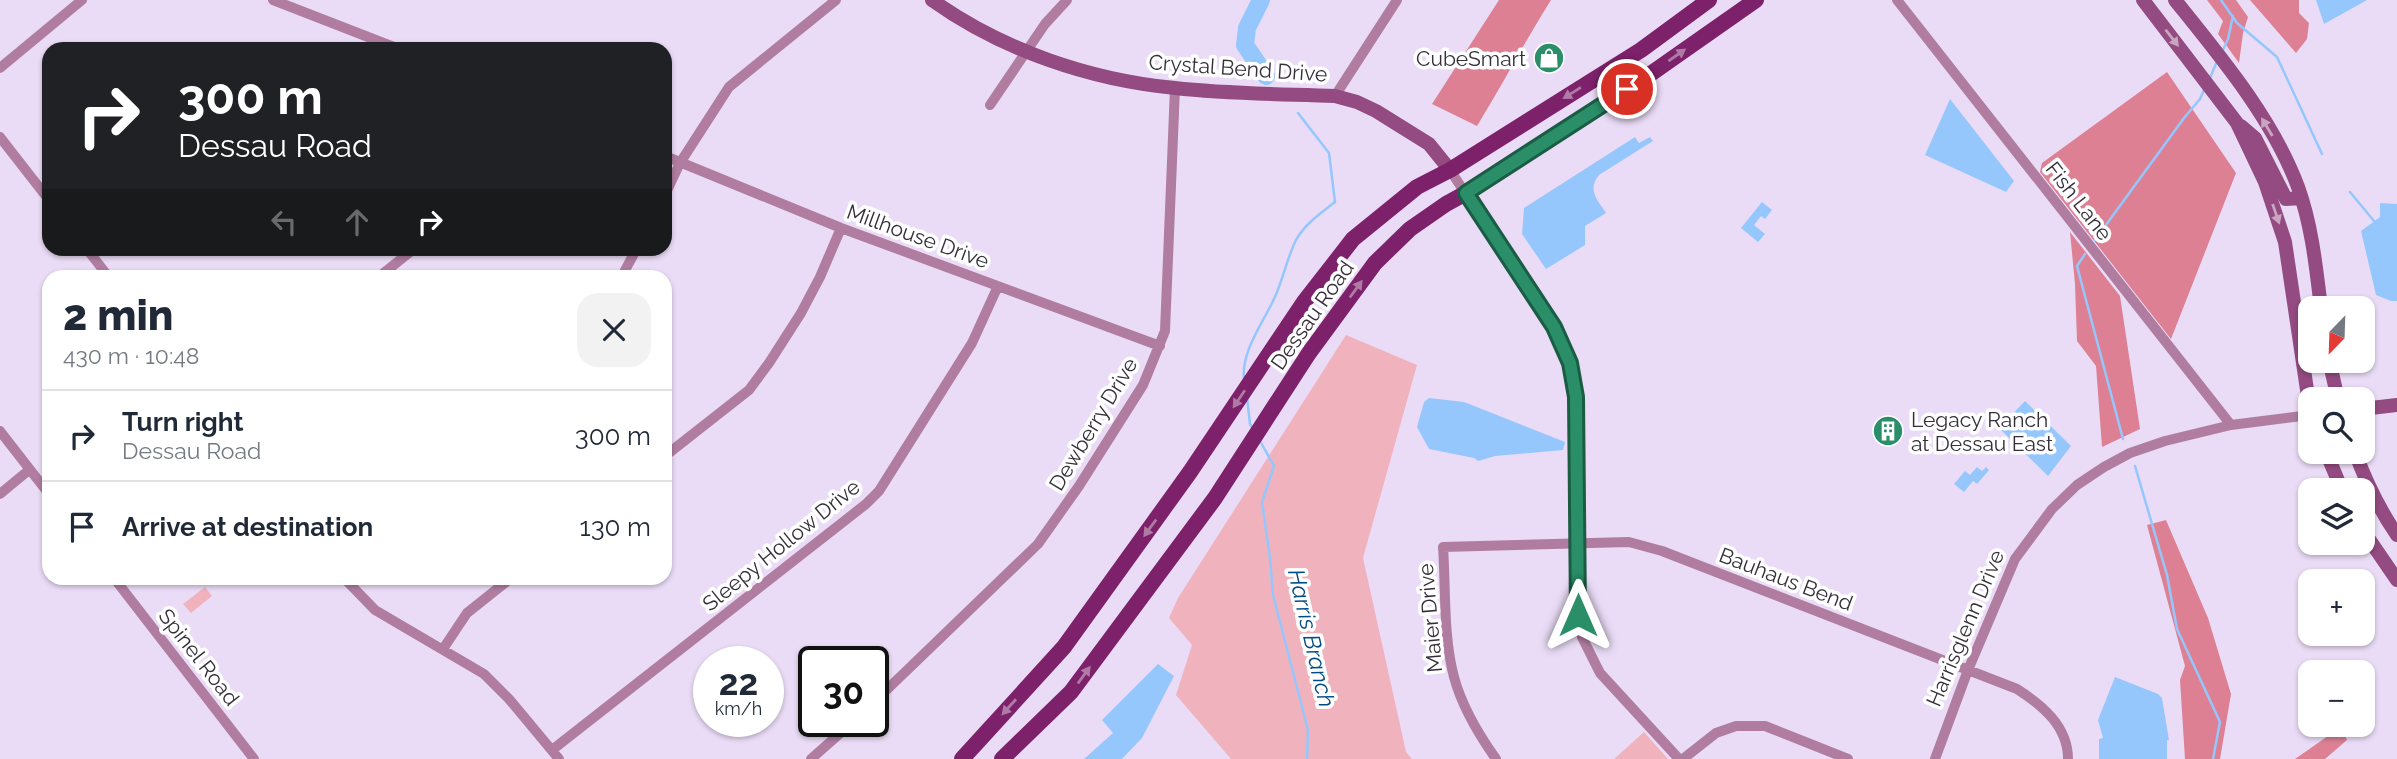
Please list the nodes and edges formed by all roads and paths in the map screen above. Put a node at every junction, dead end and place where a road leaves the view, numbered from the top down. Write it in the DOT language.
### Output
graph roads {
  1 [pos="82,0"];
  2 [pos="273,0"];
  3 [pos="836,0"];
  4 [pos="932,0"];
  5 [pos="1067,0"];
  6 [pos="1397,0"];
  7 [pos="1709,0"];
  8 [pos="1756,0"];
  9 [pos="1896,0"];
  10 [pos="2143,0"];
  11 [pos="2175,0"];
  12 [pos="381,42"];
  13 [pos="1028,50"];
  14 [pos="0,68"];
  15 [pos="1175,89"];
  16 [pos="1335,96"];
  17 [pos="990,105"];
  18 [pos="2237,123"];
  19 [pos="0,137"];
  20 [pos="672,159"];
  21 [pos="680,163"];
  22 [pos="1450,170"];
  23 [pos="672,180"];
  24 [pos="42,191"];
  25 [pos="1466,193"];
  26 [pos="2301,198"];
  27 [pos="841,228"];
  28 [pos="92,256"];
  29 [pos="406,256"];
  30 [pos="103,270"];
  31 [pos="388,270"];
  32 [pos="998,286"];
  33 [pos="2320,296"];
  34 [pos="1160,346"];
  35 [pos="2307,387"];
  36 [pos="2397,405"];
  37 [pos="2375,408"];
  38 [pos="2298,417"];
  39 [pos="2231,425"];
  40 [pos="0,432"];
  41 [pos="672,450"];
  42 [pos="2360,464"];
  43 [pos="29,470"];
  44 [pos="42,486"];
  45 [pos="0,494"];
  46 [pos="2397,535"];
  47 [pos="1579,543"];
  48 [pos="1443,547"];
  49 [pos="2375,547"];
  50 [pos="2397,580"];
  51 [pos="119,585"];
  52 [pos="351,585"];
  53 [pos="502,585"];
  54 [pos="443,649"];
  55 [pos="1968,670"];
  56 [pos="889,688"];
  57 [pos="836,737"];
  58 [pos="555,755"];
  59 [pos="254,759"];
  60 [pos="811,759"];
  61 [pos="962,759"];
  62 [pos="1002,759"];
  63 [pos="1496,759"];
  64 [pos="1681,759"];
  65 [pos="1848,759"];
  66 [pos="1935,759"];
  67 [pos="2068,759"];
  1 -- 14 [label="street"];
  2 -- 12 [label="street"];
  3 -- 21 [label="street"];
  4 -- 13 [label="main road, Crystal Bend Drive"];
  5 -- 13 [label="street"];
  6 -- 16 [label="street"];
  7 -- 22 [label="main road, Dessau Road, one-way"];
  25 -- 8 [label="main road, Dessau Road, one-way"];
  9 -- 39 [label="street, Fish Lane"];
  10 -- 18 [label="main road, one-way"];
  26 -- 11 [label="main road, one-way"];
  13 -- 15 [label="main road, Crystal Bend Drive"];
  13 -- 17 [label="street"];
  15 -- 16 [label="main road, Crystal Bend Drive"];
  15 -- 34 [label="street, Dewberry Drive"];
  16 -- 22 [label="main road, Crystal Bend Drive"];
  18 -- 26 [label="main road"];
  18 -- 35 [label="main road, one-way"];
  19 -- 24 [label="street"];
  20 -- 21 [label="street, Millhouse Drive"];
  21 -- 23 [label="street"];
  21 -- 27 [label="street, Millhouse Drive"];
  22 -- 25 [label="street"];
  22 -- 61 [label="main road, Dessau Road, one-way"];
  25 -- 47 [label="street"];
  62 -- 25 [label="main road, Dessau Road, one-way"];
  26 -- 33 [label="main road"];
  27 -- 32 [label="street, Millhouse Drive"];
  27 -- 41 [label="street"];
  28 -- 30 [label="street"];
  29 -- 31 [label="street"];
  32 -- 34 [label="street, Millhouse Drive"];
  32 -- 58 [label="street, Sleepy Hollow Drive"];
  34 -- 56 [label="street, Dewberry Drive"];
  36 -- 37 [label="main road"];
  38 -- 39 [label="street, Harrisglenn Drive"];
  39 -- 55 [label="street, Harrisglenn Drive"];
  40 -- 43 [label="street"];
  42 -- 46 [label="main road"];
  43 -- 44 [label="street"];
  43 -- 45 [label="street"];
  47 -- 48 [label="street, Bauhaus Bend"];
  47 -- 55 [label="street, Bauhaus Bend"];
  47 -- 64 [label="street"];
  48 -- 63 [label="street, Maier Drive"];
  49 -- 50 [label="main road"];
  51 -- 59 [label="street, Spinel Road"];
  52 -- 54 [label="street"];
  53 -- 54 [label="street"];
  54 -- 58 [label="street"];
  55 -- 66 [label="street, Harrisglenn Drive"];
  55 -- 67 [label="street, Bauhaus Bend"];
  57 -- 60 [label="street"];
  64 -- 65 [label="street"];
}
